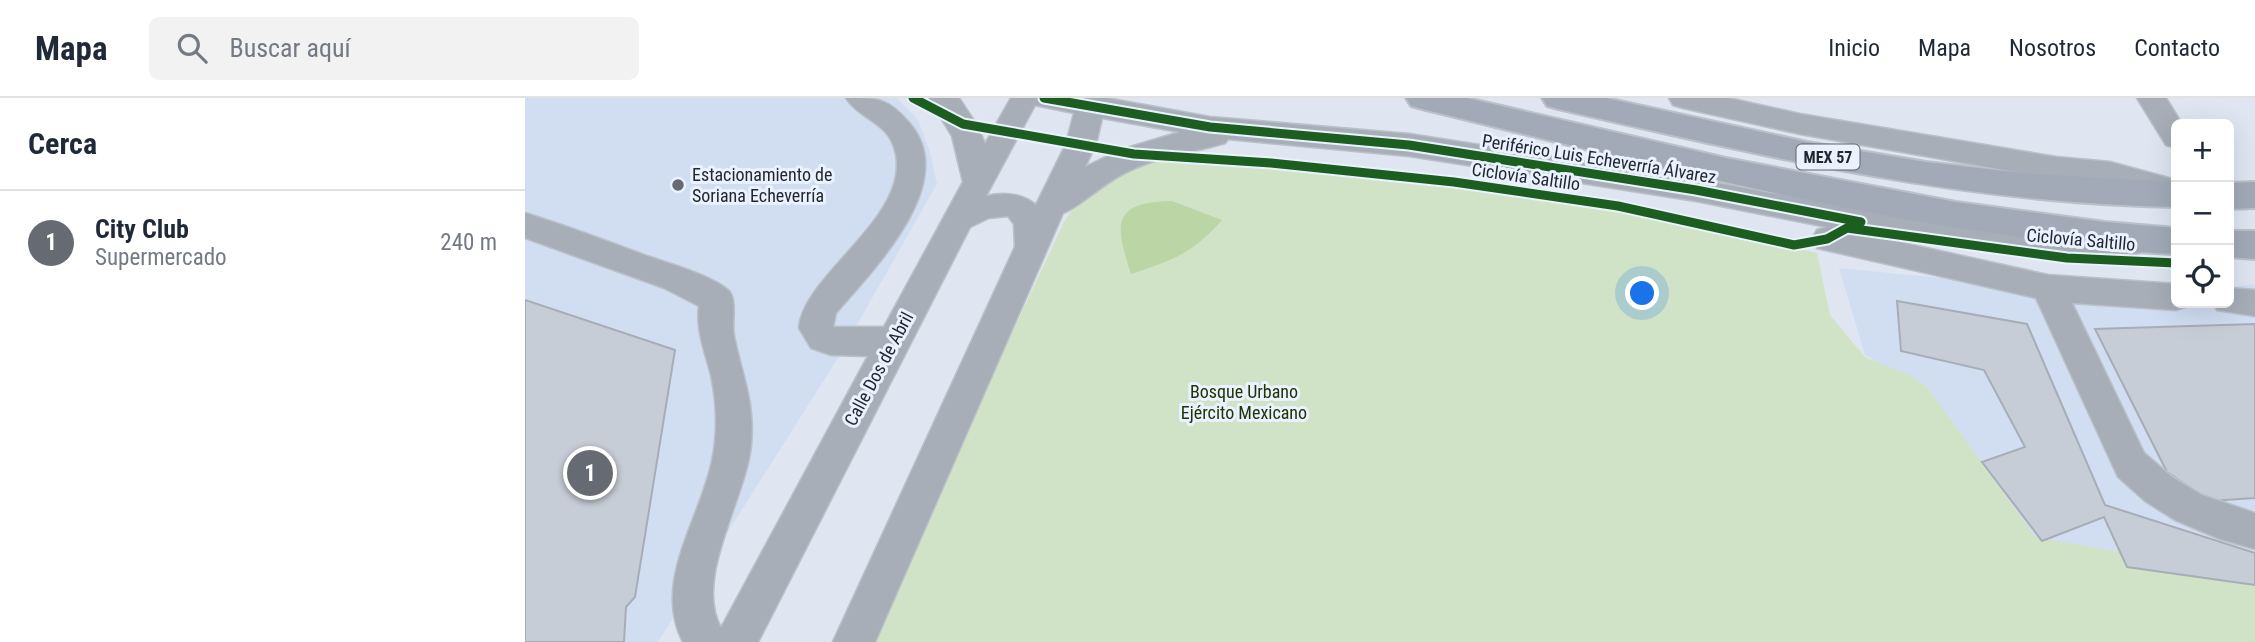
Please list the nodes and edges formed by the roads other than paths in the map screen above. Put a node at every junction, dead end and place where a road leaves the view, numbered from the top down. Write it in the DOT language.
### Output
graph roads {
  1 [pos="860,98"];
  2 [pos="943,98"];
  3 [pos="1025,98"];
  4 [pos="1044,98"];
  5 [pos="1158,98"];
  6 [pos="1422,98"];
  7 [pos="1558,98"];
  8 [pos="1683,98"];
  9 [pos="2151,98"];
  10 [pos="1091,102"];
  11 [pos="1796,111"];
  12 [pos="1210,127"];
  13 [pos="2171,130"];
  14 [pos="1248,131"];
  15 [pos="1362,141"];
  16 [pos="978,181"];
  17 [pos="2171,191"];
  18 [pos="2171,193"];
  19 [pos="2255,195"];
  20 [pos="2234,196"];
  21 [pos="1051,208"];
  22 [pos="958,219"];
  23 [pos="525,225"];
  24 [pos="2163,241"];
  25 [pos="2234,244"];
  26 [pos="2255,245"];
  27 [pos="1031,247"];
  28 [pos="2048,288"];
  29 [pos="2171,297"];
  30 [pos="2234,301"];
  31 [pos="2255,303"];
  32 [pos="894,341"];
  33 [pos="2255,531"];
  34 [pos="852,640"];
  35 [pos="706,642"];
  36 [pos="736,642"];
  1 -- 32 [label="street"];
  2 -- 16 [label="street"];
  3 -- 16 [label="street, Calle Dos de Abril"];
  4 -- 10 [label="street, Periférico Luis Echeverría Álvarez"];
  5 -- 12 [label="street"];
  6 -- 24 [label="highway, Periférico Luis Echeverría Álvarez / MEX 57"];
  7 -- 18 [label="highway, MEX 57"];
  8 -- 11 [label="street"];
  9 -- 13 [label="street"];
  10 -- 12 [label="street, Periférico Luis Echeverría Álvarez"];
  10 -- 21 [label="street"];
  11 -- 17 [label="street"];
  12 -- 14 [label="street, Periférico Luis Echeverría Álvarez"];
  14 -- 15 [label="street, Periférico Luis Echeverría Álvarez"];
  14 -- 21 [label="street"];
  15 -- 24 [label="street, Periférico Luis Echeverría Álvarez"];
  15 -- 28 [label="street"];
  16 -- 22 [label="street, Calle Dos de Abril"];
  19 -- 20 [label="highway"];
  21 -- 27 [label="street"];
  22 -- 27 [label="street"];
  22 -- 32 [label="street, Calle Dos de Abril"];
  23 -- 35 [label="street"];
  25 -- 26 [label="highway"];
  27 -- 34 [label="street"];
  28 -- 29 [label="street"];
  28 -- 33 [label="street"];
  30 -- 31 [label="street"];
  32 -- 36 [label="street, Calle Dos de Abril"];
}
